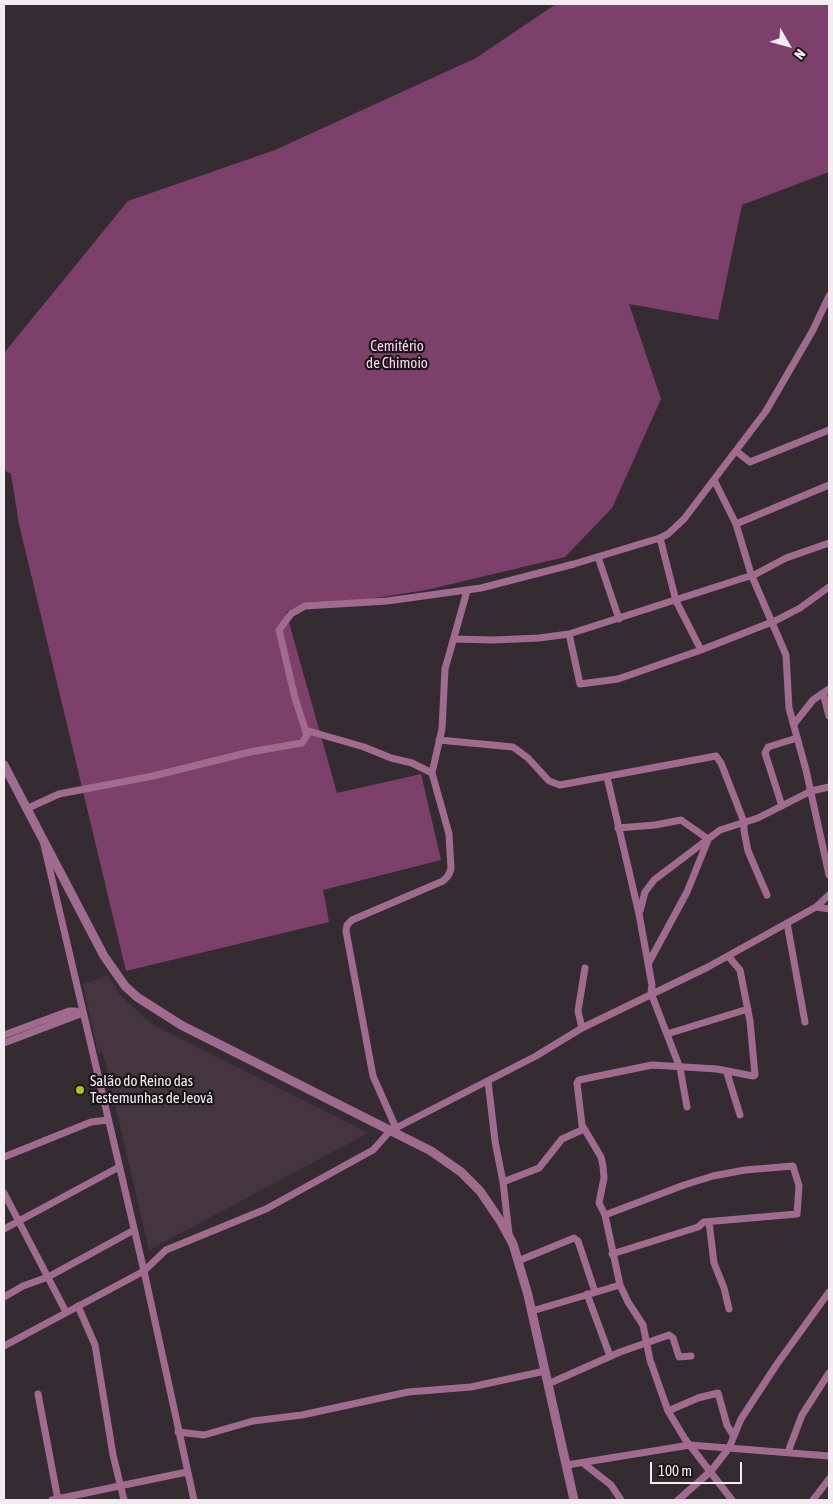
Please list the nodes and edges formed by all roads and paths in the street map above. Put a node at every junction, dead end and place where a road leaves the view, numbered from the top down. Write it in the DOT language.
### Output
graph roads {
  1 [pos="829,296"];
  2 [pos="827,306"];
  3 [pos="829,430"];
  4 [pos="736,451"];
  5 [pos="714,480"];
  6 [pos="829,486"];
  7 [pos="736,524"];
  8 [pos="660,538"];
  9 [pos="829,543"];
  10 [pos="598,557"];
  11 [pos="751,574"];
  12 [pos="829,587"];
  13 [pos="467,591"];
  14 [pos="676,600"];
  15 [pos="619,619"];
  16 [pos="772,620"];
  17 [pos="569,634"];
  18 [pos="454,639"];
  19 [pos="701,650"];
  20 [pos="826,691"];
  21 [pos="829,716"];
  22 [pos="794,724"];
  23 [pos="305,730"];
  24 [pos="798,738"];
  25 [pos="439,740"];
  26 [pos="4,765"];
  27 [pos="432,773"];
  28 [pos="607,778"];
  29 [pos="829,787"];
  30 [pos="811,791"];
  31 [pos="782,806"];
  32 [pos="26,809"];
  33 [pos="744,822"];
  34 [pos="618,828"];
  35 [pos="708,839"];
  36 [pos="44,845"];
  37 [pos="829,875"];
  38 [pos="767,895"];
  39 [pos="829,895"];
  40 [pos="816,907"];
  41 [pos="829,909"];
  42 [pos="639,914"];
  43 [pos="787,923"];
  44 [pos="728,956"];
  45 [pos="648,964"];
  46 [pos="585,968"];
  47 [pos="652,993"];
  48 [pos="748,1009"];
  49 [pos="81,1014"];
  50 [pos="805,1022"];
  51 [pos="582,1028"];
  52 [pos="667,1034"];
  53 [pos="4,1035"];
  54 [pos="4,1043"];
  55 [pos="680,1068"];
  56 [pos="728,1072"];
  57 [pos="488,1082"];
  58 [pos="687,1107"];
  59 [pos="740,1115"];
  60 [pos="108,1120"];
  61 [pos="393,1129"];
  62 [pos="584,1129"];
  63 [pos="4,1157"];
  64 [pos="119,1166"];
  65 [pos="504,1182"];
  66 [pos="4,1193"];
  67 [pos="605,1215"];
  68 [pos="18,1222"];
  69 [pos="710,1222"];
  70 [pos="4,1230"];
  71 [pos="134,1230"];
  72 [pos="509,1234"];
  73 [pos="612,1254"];
  74 [pos="518,1261"];
  75 [pos="144,1271"];
  76 [pos="48,1277"];
  77 [pos="620,1284"];
  78 [pos="595,1292"];
  79 [pos="829,1292"];
  80 [pos="587,1294"];
  81 [pos="4,1297"];
  82 [pos="78,1306"];
  83 [pos="729,1310"];
  84 [pos="532,1311"];
  85 [pos="66,1312"];
  86 [pos="648,1341"];
  87 [pos="4,1346"];
  88 [pos="610,1356"];
  89 [pos="691,1356"];
  90 [pos="545,1371"];
  91 [pos="829,1373"];
  92 [pos="548,1384"];
  93 [pos="38,1394"];
  94 [pos="668,1411"];
  95 [pos="178,1432"];
  96 [pos="733,1435"];
  97 [pos="690,1446"];
  98 [pos="729,1448"];
  99 [pos="788,1452"];
  100 [pos="829,1456"];
  101 [pos="582,1462"];
  102 [pos="567,1465"];
  103 [pos="711,1471"];
  104 [pos="187,1472"];
  105 [pos="829,1479"];
  106 [pos="120,1486"];
  107 [pos="56,1500"];
  108 [pos="124,1500"];
  109 [pos="194,1500"];
  110 [pos="574,1500"];
  111 [pos="621,1500"];
  112 [pos="678,1500"];
  113 [pos="732,1500"];
  114 [pos="813,1500"];
  1 -- 2 [label="street"];
  2 -- 4 [label="street"];
  3 -- 4 [label="street"];
  4 -- 5 [label="street"];
  5 -- 7 [label="street"];
  5 -- 8 [label="street"];
  6 -- 7 [label="street"];
  7 -- 11 [label="street"];
  8 -- 10 [label="street"];
  8 -- 14 [label="street"];
  9 -- 11 [label="street"];
  10 -- 13 [label="street"];
  10 -- 15 [label="street"];
  11 -- 14 [label="street"];
  11 -- 16 [label="street"];
  12 -- 16 [label="street"];
  13 -- 18 [label="street"];
  13 -- 23 [label="street"];
  14 -- 15 [label="street"];
  14 -- 19 [label="street"];
  15 -- 17 [label="street"];
  16 -- 19 [label="street"];
  16 -- 22 [label="street"];
  17 -- 18 [label="street"];
  17 -- 19 [label="street"];
  18 -- 25 [label="street"];
  20 -- 21 [label="street"];
  20 -- 22 [label="street"];
  22 -- 24 [label="street"];
  23 -- 27 [label="street"];
  23 -- 32 [label="street"];
  24 -- 30 [label="street"];
  24 -- 31 [label="street"];
  25 -- 27 [label="street"];
  25 -- 28 [label="street"];
  26 -- 32 [label="street"];
  27 -- 61 [label="street"];
  28 -- 33 [label="street"];
  28 -- 34 [label="street"];
  29 -- 30 [label="street"];
  30 -- 31 [label="street"];
  30 -- 37 [label="street"];
  31 -- 33 [label="street"];
  32 -- 36 [label="street"];
  33 -- 35 [label="street"];
  33 -- 38 [label="street"];
  34 -- 35 [label="street"];
  34 -- 42 [label="street"];
  35 -- 42 [label="street"];
  35 -- 45 [label="street"];
  36 -- 49 [label="street"];
  36 -- 61 [label="street"];
  39 -- 40 [label="street"];
  40 -- 41 [label="street"];
  40 -- 43 [label="street"];
  42 -- 45 [label="street"];
  43 -- 44 [label="street"];
  43 -- 50 [label="street"];
  44 -- 47 [label="street"];
  44 -- 48 [label="street"];
  45 -- 47 [label="street"];
  46 -- 51 [label="street"];
  47 -- 51 [label="street"];
  47 -- 52 [label="street"];
  48 -- 52 [label="street"];
  48 -- 56 [label="street"];
  49 -- 53 [label="street"];
  49 -- 54 [label="street"];
  49 -- 60 [label="street"];
  51 -- 57 [label="street"];
  52 -- 55 [label="street"];
  55 -- 56 [label="street"];
  55 -- 58 [label="street"];
  55 -- 62 [label="street"];
  56 -- 59 [label="street"];
  57 -- 61 [label="street"];
  57 -- 65 [label="street"];
  60 -- 63 [label="street"];
  60 -- 64 [label="street"];
  61 -- 72 [label="street"];
  61 -- 75 [label="street"];
  62 -- 65 [label="street"];
  62 -- 67 [label="street"];
  64 -- 68 [label="street"];
  64 -- 71 [label="street"];
  65 -- 72 [label="street"];
  66 -- 68 [label="street"];
  67 -- 69 [label="street"];
  67 -- 73 [label="street"];
  68 -- 70 [label="street"];
  68 -- 76 [label="street"];
  69 -- 73 [label="street"];
  69 -- 83 [label="street"];
  71 -- 75 [label="street"];
  71 -- 76 [label="street"];
  72 -- 74 [label="street"];
  73 -- 77 [label="street"];
  74 -- 78 [label="street"];
  74 -- 84 [label="street"];
  75 -- 82 [label="street"];
  75 -- 95 [label="street"];
  76 -- 81 [label="street"];
  76 -- 85 [label="street"];
  77 -- 78 [label="street"];
  77 -- 86 [label="street"];
  78 -- 80 [label="street"];
  79 -- 96 [label="street"];
  80 -- 84 [label="street"];
  80 -- 88 [label="street"];
  82 -- 85 [label="street"];
  82 -- 106 [label="street"];
  84 -- 90 [label="street"];
  85 -- 87 [label="street"];
  86 -- 88 [label="street"];
  86 -- 89 [label="street"];
  86 -- 94 [label="street"];
  88 -- 92 [label="street"];
  90 -- 92 [label="street"];
  90 -- 95 [label="street"];
  91 -- 99 [label="street"];
  92 -- 102 [label="street"];
  93 -- 107 [label="street"];
  94 -- 96 [label="street"];
  94 -- 97 [label="street"];
  95 -- 104 [label="street"];
  96 -- 98 [label="street"];
  97 -- 98 [label="street"];
  97 -- 101 [label="street"];
  97 -- 103 [label="street"];
  98 -- 99 [label="street"];
  98 -- 103 [label="street"];
  99 -- 100 [label="street"];
  101 -- 102 [label="street"];
  101 -- 111 [label="street"];
  102 -- 110 [label="street"];
  103 -- 112 [label="street"];
  103 -- 113 [label="street"];
  104 -- 106 [label="street"];
  104 -- 109 [label="street"];
  105 -- 114 [label="street"];
  106 -- 107 [label="street"];
  106 -- 108 [label="street"];
}
